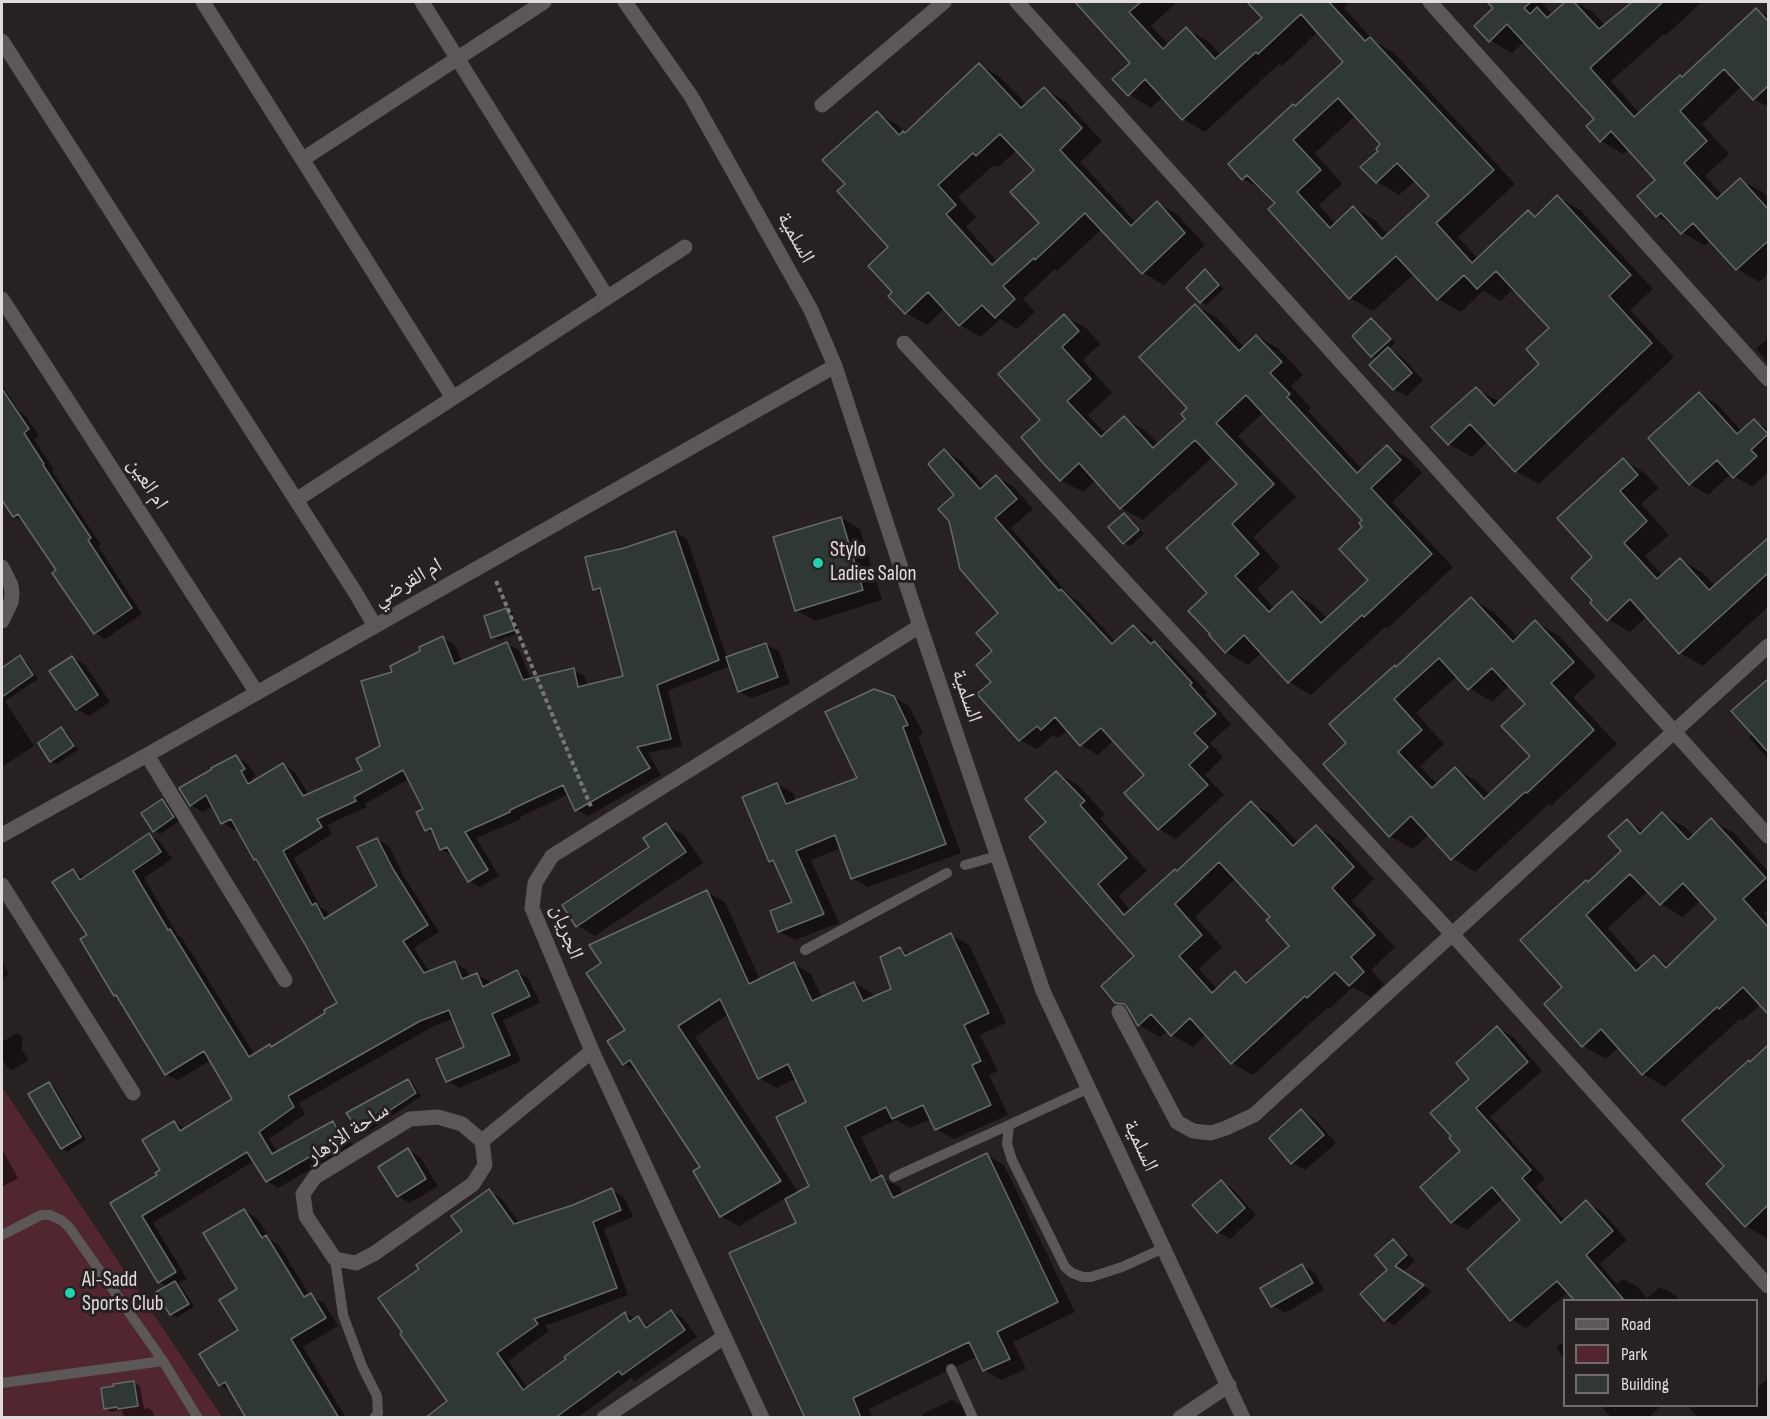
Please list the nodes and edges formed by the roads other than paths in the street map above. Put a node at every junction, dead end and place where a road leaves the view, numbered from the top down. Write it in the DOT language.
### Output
graph roads {
  1 [pos="203,2"];
  2 [pos="422,2"];
  3 [pos="544,2"];
  4 [pos="625,2"];
  5 [pos="944,2"];
  6 [pos="1017,2"];
  7 [pos="1430,2"];
  8 [pos="2,41"];
  9 [pos="458,59"];
  10 [pos="822,105"];
  11 [pos="303,159"];
  12 [pos="685,247"];
  13 [pos="607,297"];
  14 [pos="2,299"];
  15 [pos="904,343"];
  16 [pos="835,366"];
  17 [pos="1768,379"];
  18 [pos="453,398"];
  19 [pos="296,500"];
  20 [pos="2,567"];
  21 [pos="2,621"];
  22 [pos="375,626"];
  23 [pos="920,626"];
  24 [pos="1768,646"];
  25 [pos="257,693"];
  26 [pos="1675,730"];
  27 [pos="147,755"];
  28 [pos="2,836"];
  29 [pos="1768,836"];
  30 [pos="998,856"];
  31 [pos="965,865"];
  32 [pos="947,873"];
  33 [pos="2,885"];
  34 [pos="1453,934"];
  35 [pos="805,950"];
  36 [pos="285,980"];
  37 [pos="1119,1012"];
  38 [pos="592,1051"];
  39 [pos="1089,1088"];
  40 [pos="133,1093"];
  41 [pos="1009,1125"];
  42 [pos="482,1141"];
  43 [pos="894,1177"];
  44 [pos="2,1235"];
  45 [pos="1164,1248"];
  46 [pos="335,1259"];
  47 [pos="1768,1286"];
  48 [pos="724,1337"];
  49 [pos="164,1361"];
  50 [pos="951,1369"];
  51 [pos="2,1383"];
  52 [pos="1229,1385"];
  53 [pos="198,1418"];
  54 [pos="374,1418"];
  55 [pos="604,1418"];
  56 [pos="762,1418"];
  57 [pos="973,1418"];
  58 [pos="1180,1418"];
  59 [pos="1244,1418"];
  1 -- 11 [label="street"];
  2 -- 9 [label="street"];
  3 -- 9 [label="street"];
  4 -- 16 [label="street, السلمية"];
  5 -- 10 [label="street"];
  6 -- 26 [label="street"];
  7 -- 17 [label="street"];
  8 -- 19 [label="street"];
  9 -- 11 [label="street"];
  9 -- 13 [label="street"];
  11 -- 18 [label="street"];
  12 -- 13 [label="street"];
  13 -- 18 [label="street"];
  14 -- 25 [label="street, ام العين"];
  15 -- 34 [label="street"];
  16 -- 22 [label="street, ام القرضي"];
  16 -- 23 [label="street, السلمية"];
  18 -- 19 [label="street"];
  19 -- 22 [label="street"];
  20 -- 21 [label="street"];
  22 -- 25 [label="street, ام القرضي"];
  23 -- 30 [label="street, السلمية"];
  23 -- 38 [label="street, الجريان"];
  24 -- 26 [label="street"];
  25 -- 27 [label="street, ام القرضي"];
  26 -- 29 [label="street"];
  26 -- 34 [label="street"];
  27 -- 28 [label="street, ام القرضي"];
  27 -- 36 [label="street"];
  30 -- 31 [label="lane"];
  30 -- 39 [label="street, السلمية"];
  32 -- 35 [label="lane"];
  33 -- 40 [label="street"];
  34 -- 37 [label="street"];
  34 -- 47 [label="street"];
  38 -- 42 [label="street"];
  38 -- 48 [label="street, الجريان"];
  39 -- 41 [label="lane"];
  39 -- 45 [label="street, السلمية"];
  41 -- 43 [label="lane"];
  41 -- 45 [label="lane"];
  42 -- 46 [label="street"];
  42 -- 46 [label="street, ساحة الازهار"];
  44 -- 49 [label="lane"];
  45 -- 52 [label="street, السلمية"];
  46 -- 54 [label="lane"];
  48 -- 55 [label="street"];
  48 -- 56 [label="street, الجريان"];
  49 -- 51 [label="lane"];
  49 -- 53 [label="lane"];
  50 -- 57 [label="lane"];
  52 -- 58 [label="street"];
  52 -- 59 [label="street, السلمية"];
}
